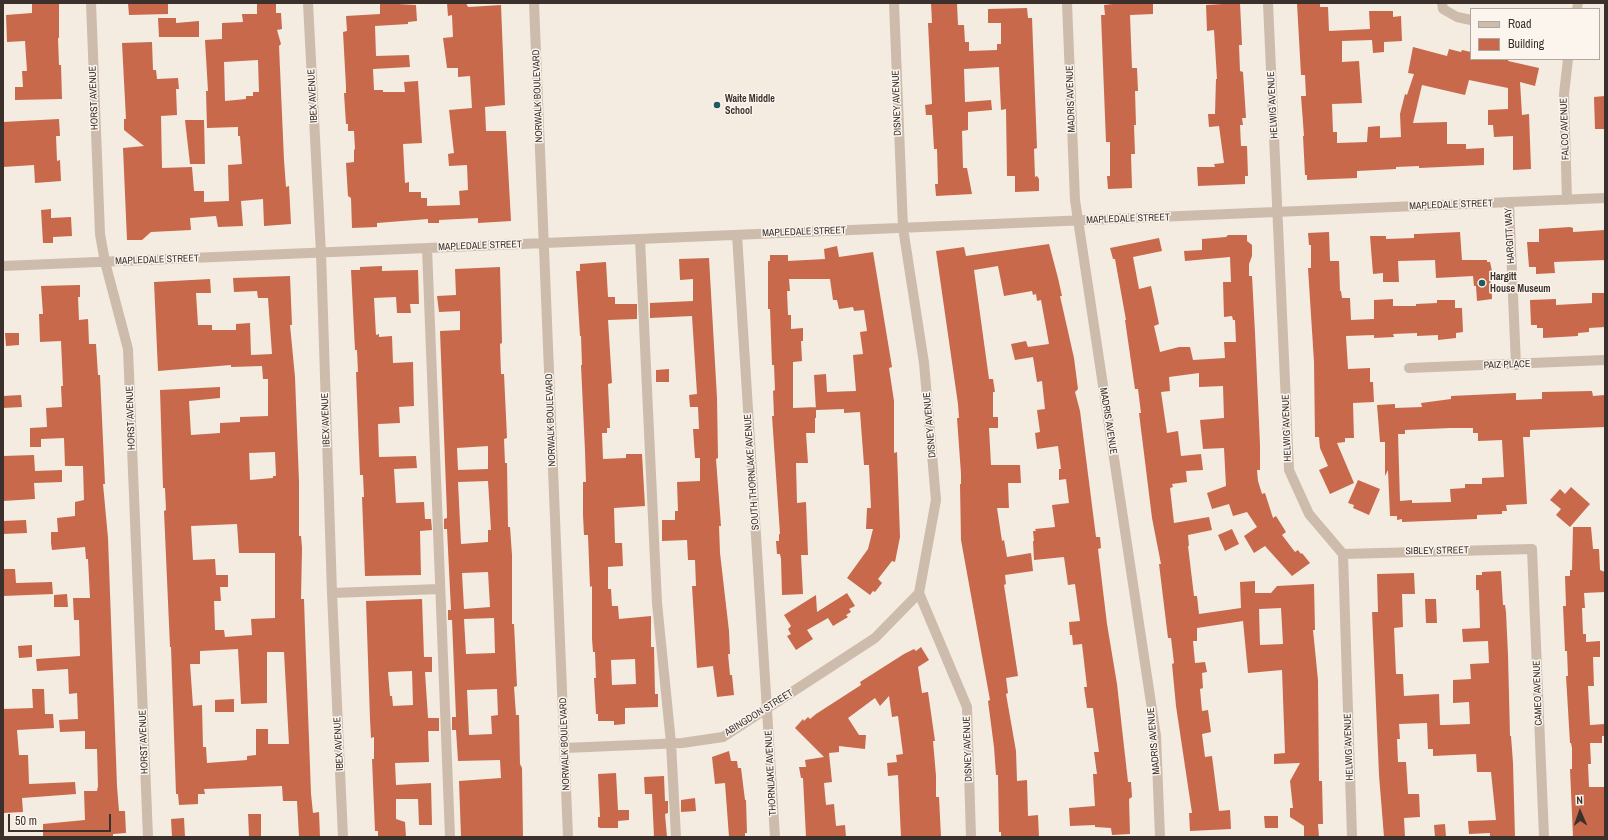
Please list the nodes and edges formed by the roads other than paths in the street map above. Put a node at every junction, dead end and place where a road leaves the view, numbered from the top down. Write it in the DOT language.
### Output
graph roads {
  1 [pos="91,3"];
  2 [pos="308,3"];
  3 [pos="534,3"];
  4 [pos="894,3"];
  5 [pos="1067,3"];
  6 [pos="1268,3"];
  7 [pos="1442,3"];
  8 [pos="1470,20"];
  9 [pos="1568,60"];
  10 [pos="1605,198"];
  11 [pos="1567,200"];
  12 [pos="1509,202"];
  13 [pos="1278,212"];
  14 [pos="1078,221"];
  15 [pos="903,228"];
  16 [pos="736,235"];
  17 [pos="640,240"];
  18 [pos="544,244"];
  19 [pos="427,248"];
  20 [pos="321,253"];
  21 [pos="104,262"];
  22 [pos="3,266"];
  23 [pos="1605,360"];
  24 [pos="1516,365"];
  25 [pos="1409,368"];
  26 [pos="1532,549"];
  27 [pos="1343,554"];
  28 [pos="440,589"];
  29 [pos="919,593"];
  30 [pos="332,594"];
  31 [pos="767,710"];
  32 [pos="671,743"];
  33 [pos="565,748"];
  34 [pos="148,837"];
  35 [pos="343,837"];
  36 [pos="450,837"];
  37 [pos="568,837"];
  38 [pos="676,837"];
  39 [pos="775,837"];
  40 [pos="971,837"];
  41 [pos="1160,837"];
  42 [pos="1352,837"];
  43 [pos="1544,837"];
  1 -- 21 [label="street, HORST AVENUE"];
  2 -- 20 [label="street, IBEX AVENUE"];
  3 -- 18 [label="street, NORWALK BOULEVARD"];
  4 -- 15 [label="street, DISNEY AVENUE"];
  5 -- 14 [label="street, MADRIS AVENUE"];
  6 -- 13 [label="street, HELWIG AVENUE"];
  7 -- 8 [label="street"];
  9 -- 11 [label="street, FALCO AVENUE"];
  10 -- 11 [label="street, MAPLEDALE STREET"];
  11 -- 12 [label="street, MAPLEDALE STREET"];
  12 -- 13 [label="street, MAPLEDALE STREET"];
  12 -- 24 [label="street, HARGITT WAY"];
  13 -- 14 [label="street, MAPLEDALE STREET"];
  13 -- 27 [label="street, HELWIG AVENUE"];
  14 -- 15 [label="street, MAPLEDALE STREET"];
  14 -- 41 [label="street, MADRIS AVENUE"];
  15 -- 16 [label="street, MAPLEDALE STREET"];
  15 -- 29 [label="street, DISNEY AVENUE"];
  16 -- 17 [label="street, MAPLEDALE STREET"];
  16 -- 31 [label="street, SOUTH THORNLAKE AVENUE"];
  17 -- 18 [label="street, MAPLEDALE STREET"];
  17 -- 32 [label="street"];
  18 -- 19 [label="street, MAPLEDALE STREET"];
  18 -- 33 [label="street, NORWALK BOULEVARD"];
  19 -- 20 [label="street, MAPLEDALE STREET"];
  19 -- 28 [label="street"];
  20 -- 21 [label="street, MAPLEDALE STREET"];
  20 -- 30 [label="street, IBEX AVENUE"];
  21 -- 22 [label="street, MAPLEDALE STREET"];
  21 -- 34 [label="street, HORST AVENUE"];
  23 -- 24 [label="street, PAIZ PLACE"];
  24 -- 25 [label="street, PAIZ PLACE"];
  26 -- 27 [label="street, SIBLEY STREET"];
  26 -- 43 [label="street, CAMEO AVENUE"];
  27 -- 42 [label="street, HELWIG AVENUE"];
  28 -- 30 [label="street"];
  28 -- 36 [label="street"];
  29 -- 31 [label="street, ABINGDON STREET"];
  29 -- 40 [label="street, DISNEY AVENUE"];
  30 -- 35 [label="street, IBEX AVENUE"];
  31 -- 32 [label="street, ABINGDON STREET"];
  31 -- 39 [label="street, THORNLAKE AVENUE"];
  32 -- 33 [label="street, ABINGDON STREET"];
  32 -- 38 [label="street"];
  33 -- 37 [label="street, NORWALK BOULEVARD"];
}
